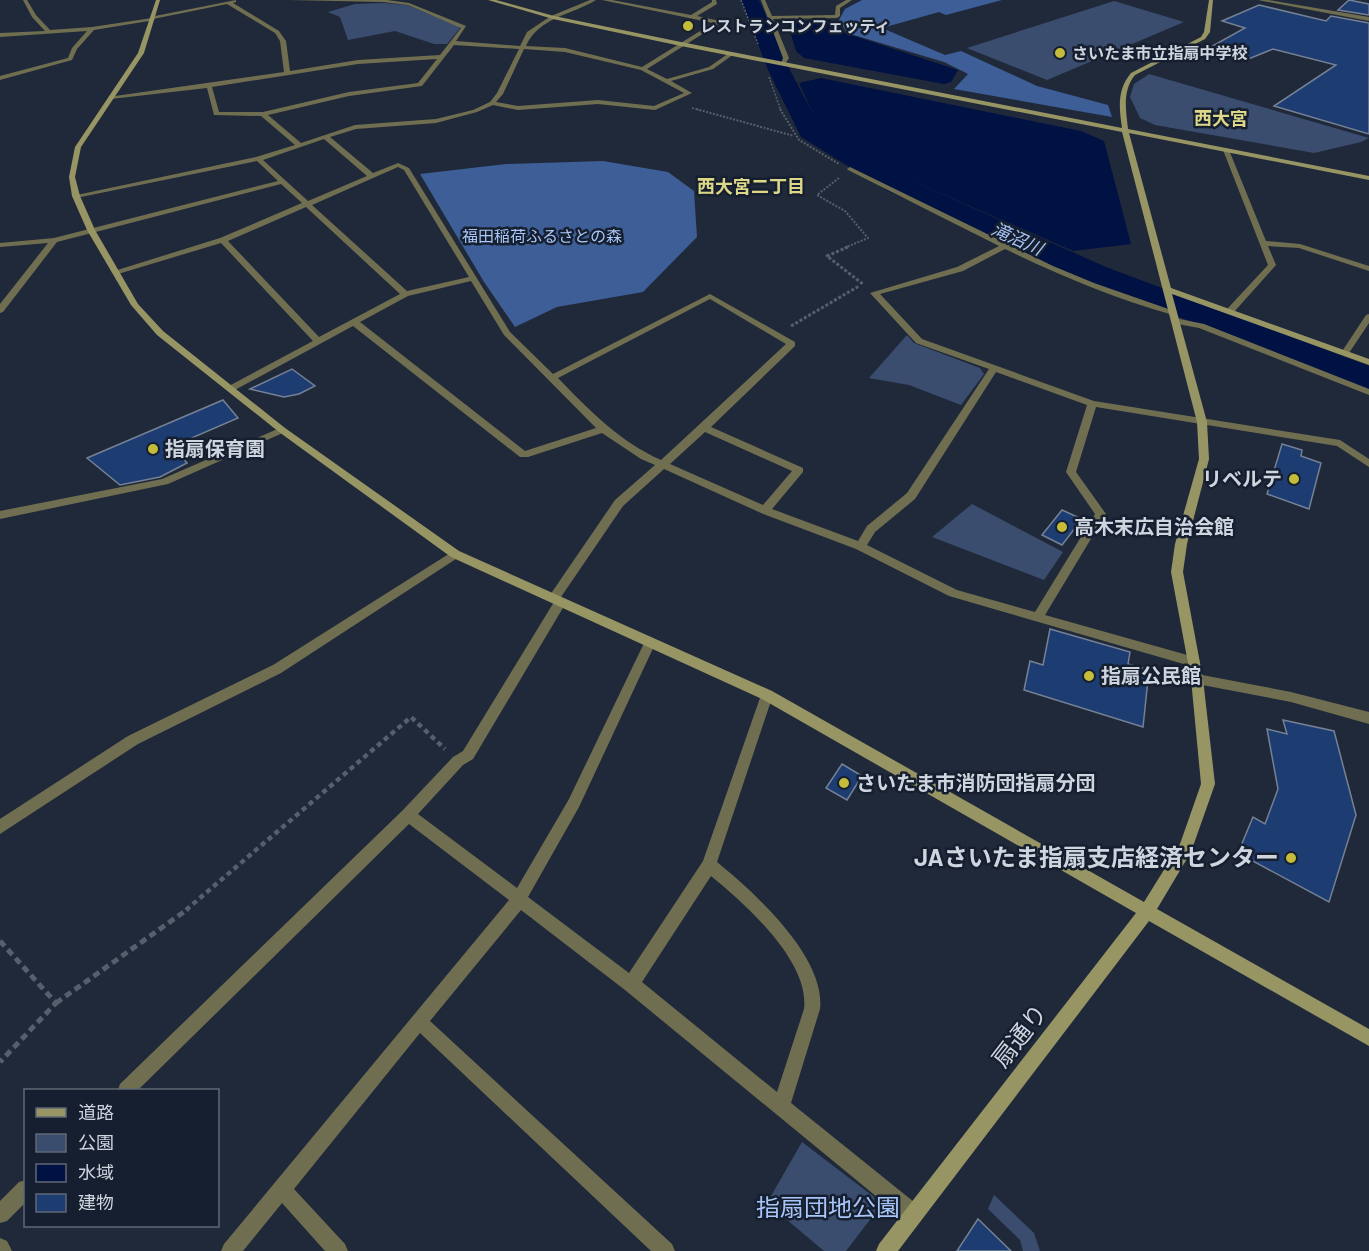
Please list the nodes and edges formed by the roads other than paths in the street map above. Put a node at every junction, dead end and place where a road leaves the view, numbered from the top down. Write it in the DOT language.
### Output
graph roads {
  1 [pos="25,0"];
  2 [pos="158,0"];
  3 [pos="236,0"];
  4 [pos="291,0"];
  5 [pos="336,0"];
  6 [pos="490,0"];
  7 [pos="594,0"];
  8 [pos="604,0"];
  9 [pos="714,0"];
  10 [pos="763,0"];
  11 [pos="850,0"];
  12 [pos="1211,0"];
  13 [pos="1260,0"];
  14 [pos="228,2"];
  15 [pos="652,4"];
  16 [pos="645,8"];
  17 [pos="553,17"];
  18 [pos="692,17"];
  19 [pos="771,18"];
  20 [pos="152,19"];
  21 [pos="1369,19"];
  22 [pos="92,29"];
  23 [pos="48,31"];
  24 [pos="0,35"];
  25 [pos="454,43"];
  26 [pos="681,44"];
  27 [pos="523,47"];
  28 [pos="732,54"];
  29 [pos="442,57"];
  30 [pos="783,64"];
  31 [pos="643,69"];
  32 [pos="287,75"];
  33 [pos="0,78"];
  34 [pos="666,81"];
  35 [pos="209,86"];
  36 [pos="111,97"];
  37 [pos="492,103"];
  38 [pos="263,114"];
  39 [pos="1125,130"];
  40 [pos="324,136"];
  41 [pos="301,146"];
  42 [pos="1226,150"];
  43 [pos="258,159"];
  44 [pos="850,170"];
  45 [pos="372,176"];
  46 [pos="1369,178"];
  47 [pos="282,182"];
  48 [pos="76,196"];
  49 [pos="305,205"];
  50 [pos="90,230"];
  51 [pos="54,240"];
  52 [pos="223,240"];
  53 [pos="1263,243"];
  54 [pos="0,245"];
  55 [pos="1007,245"];
  56 [pos="1369,268"];
  57 [pos="115,272"];
  58 [pos="474,279"];
  59 [pos="1167,291"];
  60 [pos="405,294"];
  61 [pos="0,310"];
  62 [pos="1231,310"];
  63 [pos="1173,313"];
  64 [pos="1369,317"];
  65 [pos="354,322"];
  66 [pos="318,341"];
  67 [pos="1345,353"];
  68 [pos="1369,362"];
  69 [pos="994,368"];
  70 [pos="553,378"];
  71 [pos="230,389"];
  72 [pos="1369,392"];
  73 [pos="1092,404"];
  74 [pos="1202,422"];
  75 [pos="603,429"];
  76 [pos="704,429"];
  77 [pos="282,430"];
  78 [pos="1369,464"];
  79 [pos="660,466"];
  80 [pos="765,510"];
  81 [pos="0,515"];
  82 [pos="860,546"];
  83 [pos="455,554"];
  84 [pos="558,600"];
  85 [pos="1037,618"];
  86 [pos="650,642"];
  87 [pos="1194,662"];
  88 [pos="1197,679"];
  89 [pos="767,695"];
  90 [pos="1369,718"];
  91 [pos="408,815"];
  92 [pos="0,827"];
  93 [pos="709,865"];
  94 [pos="518,901"];
  95 [pos="1147,911"];
  96 [pos="630,984"];
  97 [pos="421,1023"];
  98 [pos="1369,1038"];
  99 [pos="127,1089"];
  100 [pos="781,1106"];
  101 [pos="282,1190"];
  102 [pos="24,1191"];
  103 [pos="912,1213"];
  104 [pos="0,1214"];
  105 [pos="231,1251"];
  106 [pos="338,1251"];
  107 [pos="665,1251"];
  108 [pos="886,1251"];
  1 -- 23 [label="street"];
  2 -- 20 [label="street"];
  3 -- 14 [label="street"];
  4 -- 5 [label="street"];
  5 -- 25 [label="street"];
  6 -- 17 [label="street"];
  7 -- 17 [label="street"];
  8 -- 16 [label="street"];
  9 -- 18 [label="street"];
  10 -- 19 [label="street"];
  11 -- 19 [label="street"];
  12 -- 39 [label="street, 扇通り"];
  13 -- 21 [label="street"];
  14 -- 20 [label="street"];
  14 -- 32 [label="street"];
  15 -- 16 [label="street"];
  16 -- 18 [label="street"];
  17 -- 26 [label="street"];
  17 -- 27 [label="street"];
  18 -- 26 [label="street"];
  19 -- 30 [label="street"];
  20 -- 22 [label="street"];
  20 -- 36 [label="street"];
  22 -- 23 [label="street"];
  22 -- 33 [label="street"];
  23 -- 24 [label="street"];
  25 -- 27 [label="street"];
  25 -- 29 [label="street"];
  26 -- 28 [label="street"];
  26 -- 31 [label="street"];
  27 -- 31 [label="street"];
  27 -- 37 [label="street"];
  28 -- 30 [label="street"];
  28 -- 34 [label="street"];
  29 -- 32 [label="street"];
  29 -- 38 [label="street"];
  30 -- 39 [label="street"];
  31 -- 34 [label="street"];
  32 -- 35 [label="street"];
  34 -- 37 [label="street"];
  35 -- 36 [label="street"];
  35 -- 38 [label="street"];
  36 -- 48 [label="street"];
  37 -- 40 [label="street"];
  38 -- 41 [label="street"];
  39 -- 42 [label="street"];
  39 -- 59 [label="street, 扇通り"];
  40 -- 41 [label="street"];
  40 -- 45 [label="street"];
  41 -- 43 [label="street"];
  42 -- 46 [label="street"];
  42 -- 53 [label="street"];
  43 -- 47 [label="street"];
  43 -- 48 [label="street"];
  44 -- 55 [label="street"];
  45 -- 49 [label="street"];
  45 -- 58 [label="street"];
  47 -- 49 [label="street"];
  47 -- 50 [label="street"];
  48 -- 50 [label="street"];
  49 -- 52 [label="street"];
  49 -- 60 [label="street"];
  50 -- 51 [label="street"];
  50 -- 57 [label="street"];
  51 -- 54 [label="street"];
  51 -- 61 [label="street"];
  52 -- 57 [label="street"];
  52 -- 66 [label="street"];
  53 -- 56 [label="street"];
  53 -- 62 [label="street"];
  55 -- 63 [label="street"];
  55 -- 69 [label="street"];
  57 -- 71 [label="street"];
  58 -- 60 [label="street"];
  58 -- 70 [label="street"];
  59 -- 62 [label="street"];
  59 -- 63 [label="street, 扇通り"];
  60 -- 65 [label="street"];
  62 -- 67 [label="street"];
  63 -- 72 [label="street"];
  63 -- 74 [label="street, 扇通り"];
  64 -- 67 [label="street"];
  65 -- 66 [label="street"];
  65 -- 75 [label="street"];
  66 -- 71 [label="street"];
  67 -- 68 [label="street"];
  69 -- 73 [label="street"];
  69 -- 82 [label="street"];
  70 -- 75 [label="street"];
  70 -- 76 [label="street"];
  71 -- 77 [label="street"];
  73 -- 74 [label="street"];
  73 -- 85 [label="street"];
  74 -- 78 [label="street"];
  74 -- 87 [label="street, 扇通り"];
  75 -- 79 [label="street"];
  76 -- 79 [label="street"];
  76 -- 80 [label="street"];
  77 -- 81 [label="street"];
  77 -- 83 [label="street"];
  79 -- 80 [label="street"];
  79 -- 84 [label="street"];
  80 -- 82 [label="street"];
  82 -- 85 [label="street"];
  83 -- 84 [label="street"];
  83 -- 92 [label="street"];
  84 -- 86 [label="street"];
  84 -- 91 [label="street"];
  85 -- 87 [label="street"];
  86 -- 89 [label="street"];
  86 -- 94 [label="street"];
  87 -- 88 [label="street, 扇通り"];
  88 -- 90 [label="street"];
  88 -- 95 [label="street, 扇通り"];
  89 -- 93 [label="street"];
  89 -- 95 [label="street"];
  91 -- 94 [label="street"];
  91 -- 99 [label="street"];
  93 -- 96 [label="street"];
  93 -- 100 [label="street"];
  94 -- 96 [label="street"];
  94 -- 97 [label="street"];
  95 -- 98 [label="street"];
  95 -- 103 [label="street, 扇通り"];
  96 -- 100 [label="street"];
  97 -- 101 [label="street"];
  97 -- 107 [label="street"];
  100 -- 103 [label="street"];
  101 -- 105 [label="street"];
  101 -- 106 [label="street"];
  102 -- 104 [label="street"];
  103 -- 108 [label="street, 扇通り"];
}
